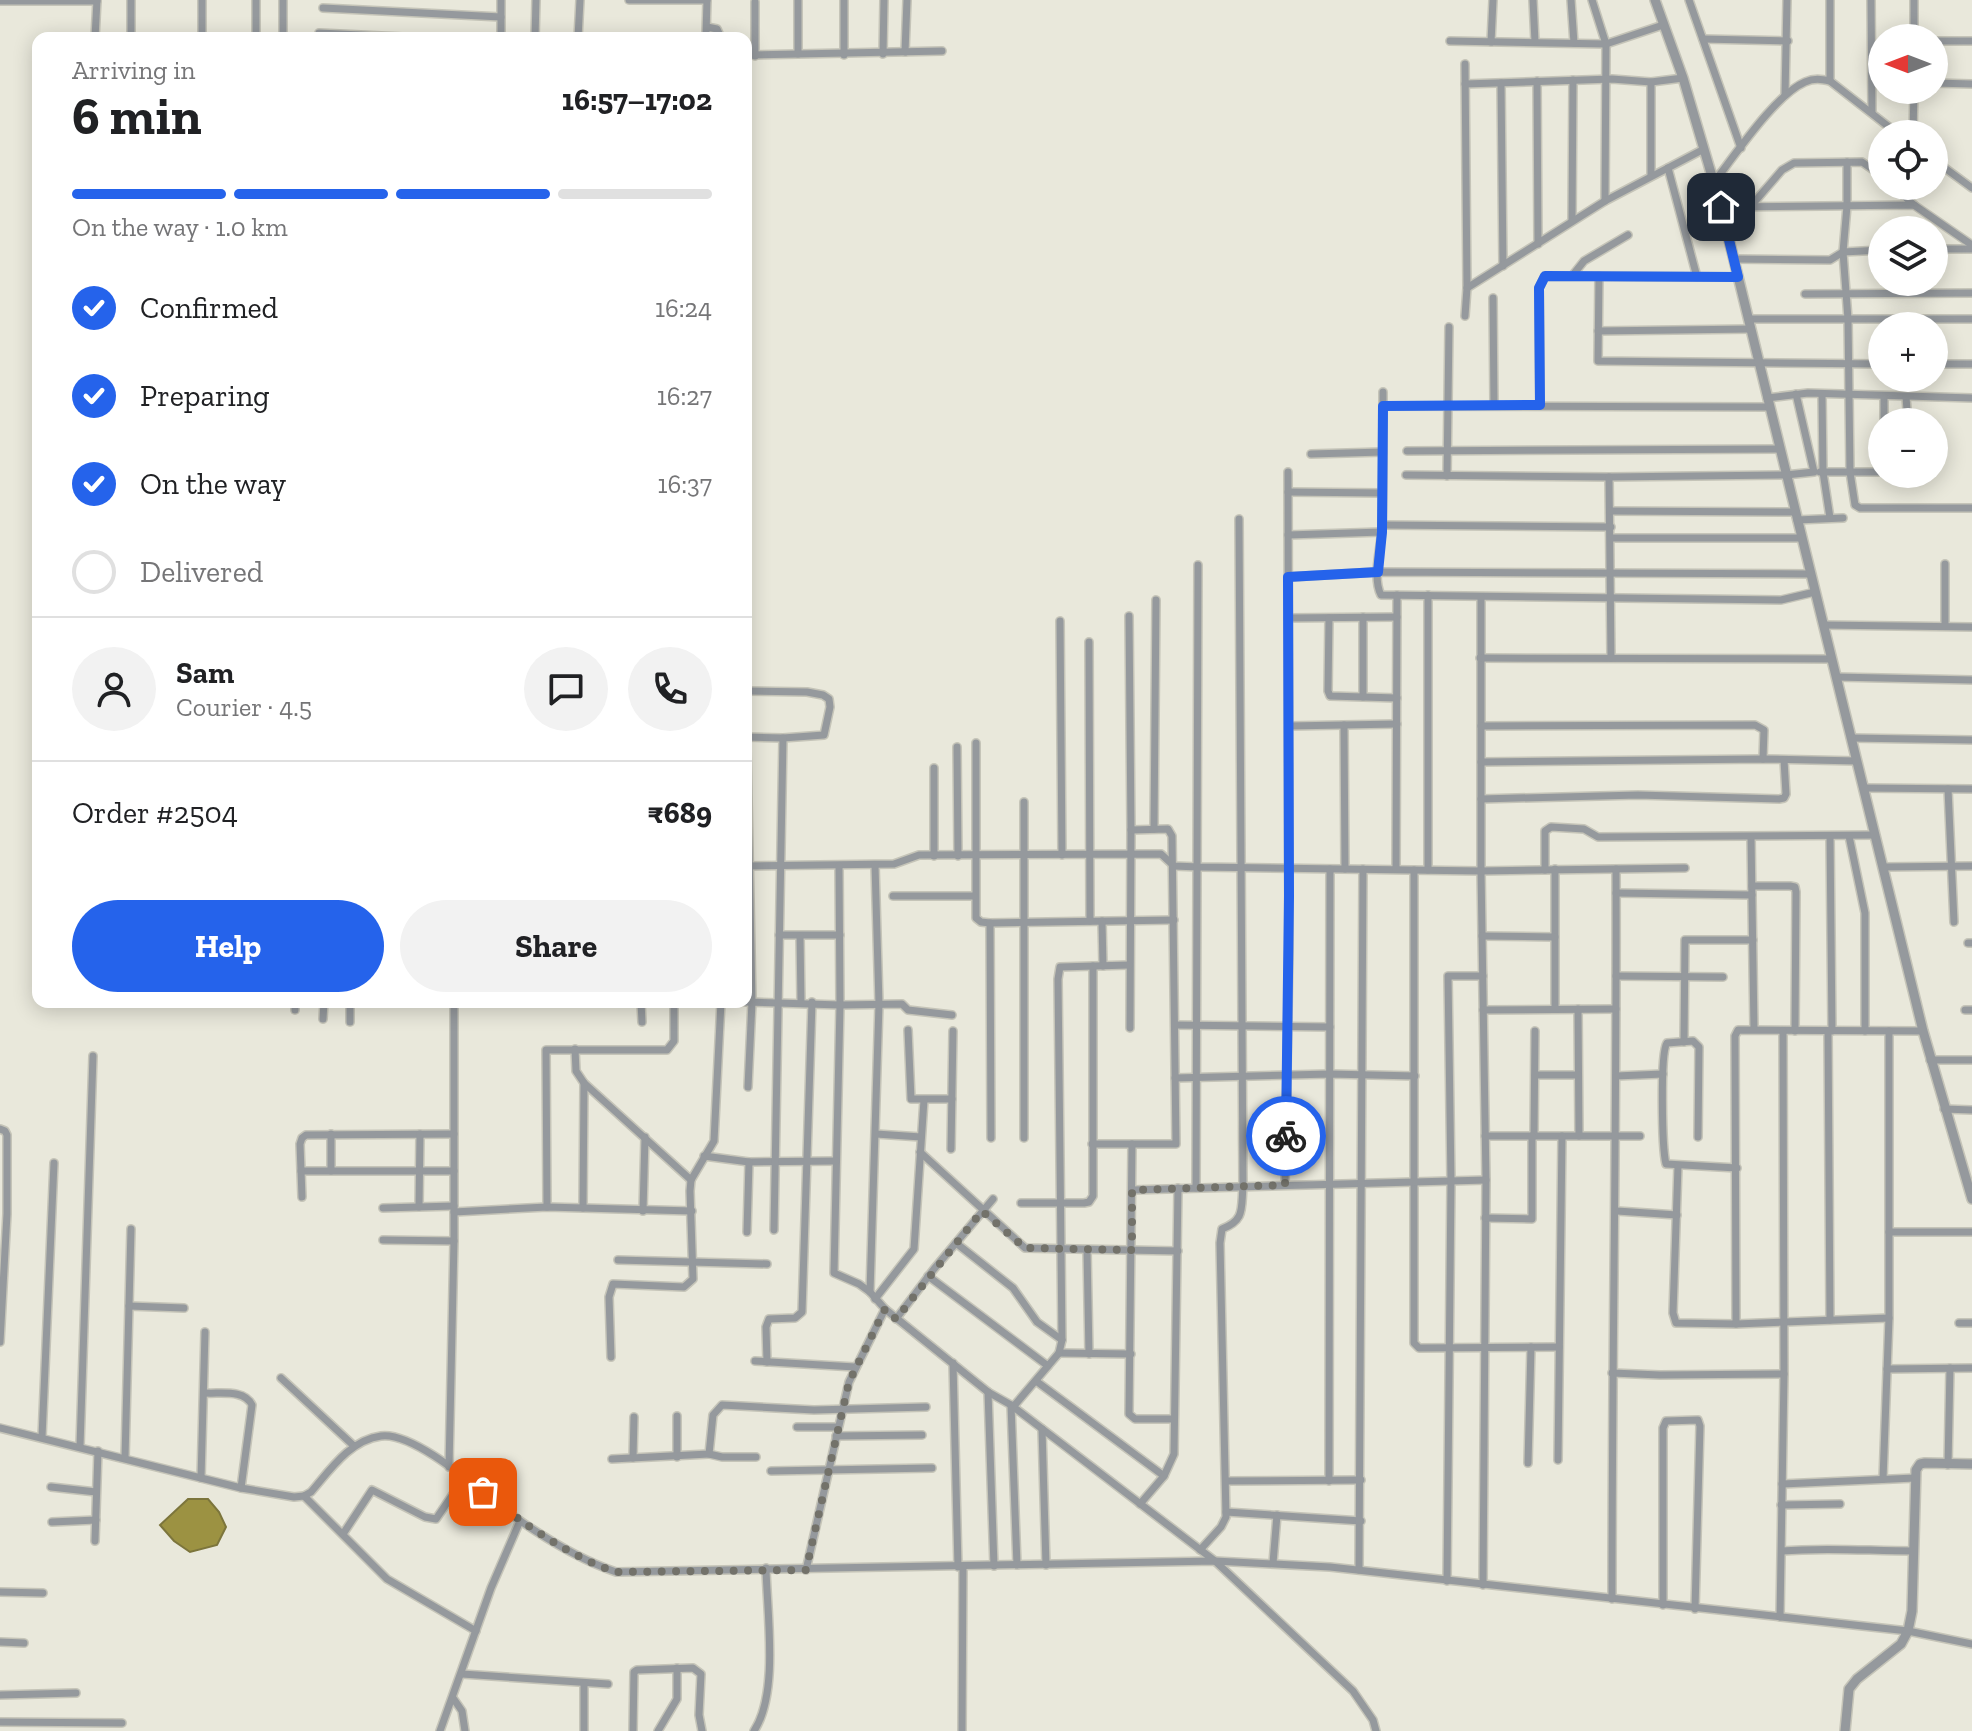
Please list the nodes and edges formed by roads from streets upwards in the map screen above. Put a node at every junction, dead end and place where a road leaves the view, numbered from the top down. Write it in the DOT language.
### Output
graph roads {
  1 [pos="131,0"];
  2 [pos="202,0"];
  3 [pos="256,0"];
  4 [pos="283,0"];
  5 [pos="501,0"];
  6 [pos="536,0"];
  7 [pos="580,0"];
  8 [pos="629,0"];
  9 [pos="707,0"];
  10 [pos="798,0"];
  11 [pos="844,0"];
  12 [pos="884,0"];
  13 [pos="907,0"];
  14 [pos="1493,0"];
  15 [pos="1533,0"];
  16 [pos="1571,0"];
  17 [pos="1592,0"];
  18 [pos="1655,0"];
  19 [pos="1689,0"];
  20 [pos="1787,0"];
  21 [pos="1830,0"];
  22 [pos="1871,0"];
  23 [pos="1914,0"];
  24 [pos="0,1"];
  25 [pos="53,1"];
  26 [pos="97,1"];
  27 [pos="755,2"];
  28 [pos="323,8"];
  29 [pos="501,17"];
  30 [pos="1914,24"];
  31 [pos="1663,25"];
  32 [pos="95,32"];
  33 [pos="131,32"];
  34 [pos="202,32"];
  35 [pos="256,32"];
  36 [pos="283,32"];
  37 [pos="501,32"];
  38 [pos="535,32"];
  39 [pos="578,32"];
  40 [pos="718,32"];
  41 [pos="1703,39"];
  42 [pos="1450,41"];
  43 [pos="1788,41"];
  44 [pos="1948,41"];
  45 [pos="1972,41"];
  46 [pos="1491,42"];
  47 [pos="1535,42"];
  48 [pos="1574,43"];
  49 [pos="1606,44"];
  50 [pos="942,51"];
  51 [pos="905,52"];
  52 [pos="798,54"];
  53 [pos="883,54"];
  54 [pos="844,55"];
  55 [pos="752,56"];
  56 [pos="755,56"];
  57 [pos="1465,64"];
  58 [pos="1683,78"];
  59 [pos="1573,80"];
  60 [pos="1606,80"];
  61 [pos="1537,81"];
  62 [pos="1830,81"];
  63 [pos="1651,82"];
  64 [pos="1501,83"];
  65 [pos="1948,83"];
  66 [pos="1465,84"];
  67 [pos="1972,84"];
  68 [pos="1785,95"];
  69 [pos="1872,113"];
  70 [pos="1881,120"];
  71 [pos="1741,148"];
  72 [pos="1704,149"];
  73 [pos="1847,162"];
  74 [pos="1868,166"];
  75 [pos="1668,168"];
  76 [pos="1948,170"];
  77 [pos="1651,175"];
  78 [pos="1714,182"];
  79 [pos="1972,188"];
  80 [pos="1908,200"];
  81 [pos="1605,201"];
  82 [pos="1914,205"];
  83 [pos="1751,206"];
  84 [pos="1847,206"];
  85 [pos="1721,207"];
  86 [pos="1572,221"];
  87 [pos="1628,235"];
  88 [pos="1538,244"];
  89 [pos="1972,247"];
  90 [pos="1948,248"];
  91 [pos="1868,251"];
  92 [pos="1843,252"];
  93 [pos="1734,259"];
  94 [pos="1503,266"];
  95 [pos="1572,276"];
  96 [pos="1599,276"];
  97 [pos="1697,277"];
  98 [pos="1738,277"];
  99 [pos="1467,288"];
  100 [pos="1972,293"];
  101 [pos="1805,294"];
  102 [pos="1845,294"];
  103 [pos="1493,298"];
  104 [pos="1465,316"];
  105 [pos="1848,319"];
  106 [pos="1972,319"];
  107 [pos="1749,324"];
  108 [pos="1449,327"];
  109 [pos="1598,331"];
  110 [pos="1759,363"];
  111 [pos="1849,364"];
  112 [pos="1868,364"];
  113 [pos="1948,364"];
  114 [pos="1972,364"];
  115 [pos="1383,392"];
  116 [pos="1796,394"];
  117 [pos="1822,394"];
  118 [pos="1849,395"];
  119 [pos="1884,397"];
  120 [pos="1906,397"];
  121 [pos="1972,398"];
  122 [pos="1768,403"];
  123 [pos="1449,405"];
  124 [pos="1494,405"];
  125 [pos="1540,405"];
  126 [pos="1383,406"];
  127 [pos="1884,408"];
  128 [pos="1907,408"];
  129 [pos="1780,449"];
  130 [pos="1449,450"];
  131 [pos="1407,451"];
  132 [pos="1383,452"];
  133 [pos="1311,454"];
  134 [pos="1288,472"];
  135 [pos="1818,472"];
  136 [pos="1850,472"];
  137 [pos="1868,472"];
  138 [pos="1406,475"];
  139 [pos="1786,475"];
  140 [pos="1447,476"];
  141 [pos="1609,477"];
  142 [pos="1288,492"];
  143 [pos="1382,493"];
  144 [pos="1972,508"];
  145 [pos="1610,511"];
  146 [pos="1796,516"];
  147 [pos="1830,518"];
  148 [pos="1843,518"];
  149 [pos="1239,519"];
  150 [pos="1611,527"];
  151 [pos="1382,529"];
  152 [pos="1288,535"];
  153 [pos="1611,538"];
  154 [pos="1801,538"];
  155 [pos="1945,564"];
  156 [pos="1198,565"];
  157 [pos="1378,572"];
  158 [pos="1810,574"];
  159 [pos="1610,575"];
  160 [pos="1288,577"];
  161 [pos="1815,592"];
  162 [pos="1397,595"];
  163 [pos="1428,595"];
  164 [pos="1481,597"];
  165 [pos="1611,598"];
  166 [pos="1156,600"];
  167 [pos="1129,616"];
  168 [pos="1363,617"];
  169 [pos="1397,617"];
  170 [pos="1288,618"];
  171 [pos="1329,618"];
  172 [pos="1060,621"];
  173 [pos="1823,625"];
  174 [pos="1945,626"];
  175 [pos="1972,627"];
  176 [pos="1089,642"];
  177 [pos="1480,658"];
  178 [pos="1611,658"];
  179 [pos="1830,659"];
  180 [pos="1836,677"];
  181 [pos="1972,680"];
  182 [pos="752,691"];
  183 [pos="1363,697"];
  184 [pos="1397,698"];
  185 [pos="1397,724"];
  186 [pos="1344,725"];
  187 [pos="1289,726"];
  188 [pos="1481,726"];
  189 [pos="752,737"];
  190 [pos="783,738"];
  191 [pos="1851,738"];
  192 [pos="1972,740"];
  193 [pos="976,743"];
  194 [pos="957,747"];
  195 [pos="1763,759"];
  196 [pos="1784,760"];
  197 [pos="1857,761"];
  198 [pos="1481,762"];
  199 [pos="934,768"];
  200 [pos="1863,788"];
  201 [pos="1948,789"];
  202 [pos="1972,789"];
  203 [pos="1481,799"];
  204 [pos="1024,802"];
  205 [pos="1154,829"];
  206 [pos="1131,830"];
  207 [pos="1875,835"];
  208 [pos="1830,836"];
  209 [pos="1849,836"];
  210 [pos="1751,837"];
  211 [pos="975,855"];
  212 [pos="1024,855"];
  213 [pos="1062,855"];
  214 [pos="1090,855"];
  215 [pos="1131,855"];
  216 [pos="934,856"];
  217 [pos="958,856"];
  218 [pos="875,865"];
  219 [pos="752,866"];
  220 [pos="781,866"];
  221 [pos="839,866"];
  222 [pos="1174,866"];
  223 [pos="1972,866"];
  224 [pos="1199,867"];
  225 [pos="1242,867"];
  226 [pos="1883,867"];
  227 [pos="1950,867"];
  228 [pos="1289,868"];
  229 [pos="1685,868"];
  230 [pos="1330,869"];
  231 [pos="1345,869"];
  232 [pos="1363,869"];
  233 [pos="1396,869"];
  234 [pos="1555,869"];
  235 [pos="1616,869"];
  236 [pos="1414,870"];
  237 [pos="1428,870"];
  238 [pos="1545,870"];
  239 [pos="1481,871"];
  240 [pos="1752,886"];
  241 [pos="1616,893"];
  242 [pos="1752,895"];
  243 [pos="893,896"];
  244 [pos="974,896"];
  245 [pos="1174,920"];
  246 [pos="1090,921"];
  247 [pos="1102,921"];
  248 [pos="1129,921"];
  249 [pos="1024,922"];
  250 [pos="1954,922"];
  251 [pos="990,923"];
  252 [pos="779,935"];
  253 [pos="840,935"];
  254 [pos="800,936"];
  255 [pos="1482,936"];
  256 [pos="1555,937"];
  257 [pos="1753,940"];
  258 [pos="1129,965"];
  259 [pos="1093,966"];
  260 [pos="1103,966"];
  261 [pos="1483,976"];
  262 [pos="1616,976"];
  263 [pos="1685,976"];
  264 [pos="1723,977"];
  265 [pos="752,1002"];
  266 [pos="778,1002"];
  267 [pos="801,1002"];
  268 [pos="812,1002"];
  269 [pos="879,1004"];
  270 [pos="840,1005"];
  271 [pos="324,1008"];
  272 [pos="350,1008"];
  273 [pos="454,1008"];
  274 [pos="641,1008"];
  275 [pos="674,1008"];
  276 [pos="721,1008"];
  277 [pos="746,1008"];
  278 [pos="1555,1009"];
  279 [pos="1578,1009"];
  280 [pos="1616,1009"];
  281 [pos="1483,1010"];
  282 [pos="952,1015"];
  283 [pos="323,1019"];
  284 [pos="350,1022"];
  285 [pos="642,1022"];
  286 [pos="1198,1024"];
  287 [pos="1175,1025"];
  288 [pos="1242,1025"];
  289 [pos="1288,1026"];
  290 [pos="1330,1027"];
  291 [pos="1130,1028"];
  292 [pos="1754,1029"];
  293 [pos="908,1030"];
  294 [pos="953,1031"];
  295 [pos="1535,1031"];
  296 [pos="1783,1031"];
  297 [pos="1795,1031"];
  298 [pos="1830,1031"];
  299 [pos="1865,1031"];
  300 [pos="1889,1031"];
  301 [pos="1923,1031"];
  302 [pos="1684,1042"];
  303 [pos="575,1049"];
  304 [pos="93,1056"];
  305 [pos="1930,1060"];
  306 [pos="1972,1060"];
  307 [pos="1330,1074"];
  308 [pos="1663,1074"];
  309 [pos="1287,1075"];
  310 [pos="1362,1075"];
  311 [pos="1535,1075"];
  312 [pos="1578,1075"];
  313 [pos="1242,1076"];
  314 [pos="1415,1076"];
  315 [pos="1616,1076"];
  316 [pos="1198,1077"];
  317 [pos="1175,1078"];
  318 [pos="584,1083"];
  319 [pos="748,1087"];
  320 [pos="952,1099"];
  321 [pos="924,1100"];
  322 [pos="1944,1109"];
  323 [pos="1972,1110"];
  324 [pos="0,1129"];
  325 [pos="331,1134"];
  326 [pos="420,1134"];
  327 [pos="454,1134"];
  328 [pos="876,1134"];
  329 [pos="1485,1136"];
  330 [pos="1533,1136"];
  331 [pos="1562,1136"];
  332 [pos="1579,1136"];
  333 [pos="1640,1136"];
  334 [pos="645,1137"];
  335 [pos="921,1137"];
  336 [pos="1616,1137"];
  337 [pos="1698,1137"];
  338 [pos="991,1138"];
  339 [pos="1024,1138"];
  340 [pos="1092,1144"];
  341 [pos="1132,1144"];
  342 [pos="951,1149"];
  343 [pos="920,1152"];
  344 [pos="704,1156"];
  345 [pos="836,1161"];
  346 [pos="749,1162"];
  347 [pos="775,1162"];
  348 [pos="805,1162"];
  349 [pos="54,1163"];
  350 [pos="1678,1166"];
  351 [pos="1737,1168"];
  352 [pos="301,1171"];
  353 [pos="331,1171"];
  354 [pos="420,1171"];
  355 [pos="454,1171"];
  356 [pos="691,1180"];
  357 [pos="1486,1180"];
  358 [pos="1451,1181"];
  359 [pos="1415,1182"];
  360 [pos="1363,1183"];
  361 [pos="1330,1184"];
  362 [pos="1285,1185"];
  363 [pos="1243,1187"];
  364 [pos="1178,1188"];
  365 [pos="1196,1188"];
  366 [pos="1132,1190"];
  367 [pos="302,1197"];
  368 [pos="993,1199"];
  369 [pos="1972,1199"];
  370 [pos="1021,1203"];
  371 [pos="1059,1203"];
  372 [pos="419,1207"];
  373 [pos="547,1207"];
  374 [pos="383,1208"];
  375 [pos="583,1208"];
  376 [pos="454,1209"];
  377 [pos="643,1211"];
  378 [pos="692,1211"];
  379 [pos="982,1211"];
  380 [pos="1617,1211"];
  381 [pos="1677,1215"];
  382 [pos="1485,1218"];
  383 [pos="131,1229"];
  384 [pos="774,1230"];
  385 [pos="747,1232"];
  386 [pos="1889,1232"];
  387 [pos="1972,1232"];
  388 [pos="383,1240"];
  389 [pos="454,1241"];
  390 [pos="956,1243"];
  391 [pos="1060,1250"];
  392 [pos="1087,1250"];
  393 [pos="1132,1250"];
  394 [pos="1178,1251"];
  395 [pos="618,1260"];
  396 [pos="692,1261"];
  397 [pos="767,1264"];
  398 [pos="928,1276"];
  399 [pos="873,1295"];
  400 [pos="129,1306"];
  401 [pos="184,1308"];
  402 [pos="885,1309"];
  403 [pos="1889,1318"];
  404 [pos="896,1319"];
  405 [pos="1830,1320"];
  406 [pos="1784,1323"];
  407 [pos="1959,1323"];
  408 [pos="1972,1323"];
  409 [pos="1736,1324"];
  410 [pos="205,1332"];
  411 [pos="1062,1340"];
  412 [pos="0,1342"];
  413 [pos="1448,1347"];
  414 [pos="1485,1347"];
  415 [pos="1531,1347"];
  416 [pos="1559,1347"];
  417 [pos="1059,1353"];
  418 [pos="1089,1354"];
  419 [pos="1131,1354"];
  420 [pos="611,1357"];
  421 [pos="755,1361"];
  422 [pos="767,1362"];
  423 [pos="953,1363"];
  424 [pos="1048,1366"];
  425 [pos="855,1367"];
  426 [pos="1950,1368"];
  427 [pos="1972,1368"];
  428 [pos="1887,1369"];
  429 [pos="1612,1373"];
  430 [pos="1784,1374"];
  431 [pos="281,1378"];
  432 [pos="1036,1381"];
  433 [pos="988,1392"];
  434 [pos="205,1393"];
  435 [pos="1012,1406"];
  436 [pos="926,1407"];
  437 [pos="842,1408"];
  438 [pos="677,1416"];
  439 [pos="634,1417"];
  440 [pos="1173,1419"];
  441 [pos="797,1427"];
  442 [pos="0,1428"];
  443 [pos="1042,1429"];
  444 [pos="837,1431"];
  445 [pos="922,1435"];
  446 [pos="42,1437"];
  447 [pos="80,1446"];
  448 [pos="354,1446"];
  449 [pos="98,1451"];
  450 [pos="709,1454"];
  451 [pos="677,1457"];
  452 [pos="756,1457"];
  453 [pos="125,1458"];
  454 [pos="633,1458"];
  455 [pos="612,1459"];
  456 [pos="1558,1460"];
  457 [pos="1528,1463"];
  458 [pos="1972,1464"];
  459 [pos="1948,1465"];
  460 [pos="449,1467"];
  461 [pos="830,1468"];
  462 [pos="932,1468"];
  463 [pos="771,1471"];
  464 [pos="1164,1476"];
  465 [pos="201,1478"];
  466 [pos="464,1478"];
  467 [pos="1915,1478"];
  468 [pos="1883,1479"];
  469 [pos="1361,1480"];
  470 [pos="1226,1481"];
  471 [pos="1329,1481"];
  472 [pos="1782,1484"];
  473 [pos="51,1487"];
  474 [pos="241,1488"];
  475 [pos="96,1492"];
  476 [pos="304,1496"];
  477 [pos="1140,1504"];
  478 [pos="1840,1504"];
  479 [pos="1781,1505"];
  480 [pos="1226,1512"];
  481 [pos="1277,1515"];
  482 [pos="96,1520"];
  483 [pos="520,1521"];
  484 [pos="1361,1521"];
  485 [pos="52,1522"];
  486 [pos="343,1534"];
  487 [pos="95,1541"];
  488 [pos="1200,1550"];
  489 [pos="1782,1551"];
  490 [pos="1914,1551"];
  491 [pos="1215,1561"];
  492 [pos="1273,1563"];
  493 [pos="1017,1565"];
  494 [pos="1046,1565"];
  495 [pos="994,1566"];
  496 [pos="960,1567"];
  497 [pos="766,1568"];
  498 [pos="806,1570"];
  499 [pos="1359,1570"];
  500 [pos="1447,1581"];
  501 [pos="1483,1585"];
  502 [pos="0,1592"];
  503 [pos="43,1593"];
  504 [pos="1612,1599"];
  505 [pos="1663,1605"];
  506 [pos="1695,1609"];
  507 [pos="1780,1617"];
  508 [pos="476,1631"];
  509 [pos="1908,1631"];
  510 [pos="0,1642"];
  511 [pos="24,1643"];
  512 [pos="1972,1644"];
  513 [pos="677,1668"];
  514 [pos="462,1674"];
  515 [pos="584,1684"];
  516 [pos="608,1684"];
  517 [pos="76,1693"];
  518 [pos="0,1695"];
  519 [pos="453,1698"];
  520 [pos="0,1722"];
  521 [pos="122,1723"];
  522 [pos="440,1731"];
  523 [pos="465,1731"];
  524 [pos="584,1731"];
  525 [pos="633,1731"];
  526 [pos="658,1731"];
  527 [pos="702,1731"];
  528 [pos="754,1731"];
  529 [pos="962,1731"];
  530 [pos="1376,1731"];
  531 [pos="1845,1731"];
  1 -- 33 [label="street"];
  2 -- 34 [label="street"];
  3 -- 35 [label="street"];
  4 -- 36 [label="street"];
  5 -- 29 [label="street"];
  6 -- 38 [label="street"];
  7 -- 39 [label="street"];
  8 -- 9 [label="street"];
  9 -- 40 [label="street"];
  10 -- 52 [label="street"];
  11 -- 54 [label="street"];
  12 -- 53 [label="street"];
  13 -- 51 [label="street"];
  14 -- 46 [label="street"];
  15 -- 47 [label="street"];
  16 -- 48 [label="street"];
  17 -- 49 [label="street"];
  18 -- 31 [label="street"];
  19 -- 41 [label="street"];
  20 -- 43 [label="street"];
  21 -- 62 [label="street"];
  22 -- 69 [label="street"];
  23 -- 30 [label="street"];
  24 -- 25 [label="street"];
  25 -- 26 [label="street"];
  26 -- 32 [label="street"];
  27 -- 56 [label="street"];
  28 -- 29 [label="street"];
  29 -- 37 [label="street"];
  31 -- 49 [label="street"];
  31 -- 58 [label="street"];
  41 -- 43 [label="street"];
  41 -- 71 [label="street"];
  42 -- 46 [label="street"];
  43 -- 68 [label="street"];
  44 -- 45 [label="street"];
  46 -- 47 [label="street"];
  47 -- 48 [label="street"];
  48 -- 49 [label="street"];
  49 -- 60 [label="street"];
  50 -- 51 [label="street"];
  51 -- 53 [label="street"];
  52 -- 54 [label="street"];
  52 -- 56 [label="street"];
  53 -- 54 [label="street"];
  55 -- 56 [label="street"];
  57 -- 66 [label="street"];
  58 -- 63 [label="street"];
  58 -- 72 [label="street"];
  59 -- 60 [label="street"];
  59 -- 61 [label="street"];
  59 -- 86 [label="street"];
  60 -- 63 [label="street"];
  60 -- 81 [label="street"];
  61 -- 64 [label="street"];
  61 -- 88 [label="street"];
  62 -- 68 [label="street"];
  62 -- 69 [label="street"];
  63 -- 77 [label="street"];
  64 -- 66 [label="street"];
  64 -- 94 [label="street"];
  65 -- 67 [label="street"];
  66 -- 99 [label="street"];
  68 -- 71 [label="street"];
  69 -- 70 [label="street"];
  71 -- 78 [label="street"];
  72 -- 75 [label="street"];
  72 -- 78 [label="street"];
  73 -- 74 [label="street"];
  73 -- 83 [label="street"];
  73 -- 84 [label="street"];
  75 -- 77 [label="street"];
  75 -- 97 [label="street"];
  76 -- 79 [label="street"];
  77 -- 81 [label="street"];
  78 -- 85 [label="street"];
  80 -- 82 [label="street"];
  81 -- 86 [label="street"];
  82 -- 84 [label="street"];
  82 -- 89 [label="street"];
  83 -- 84 [label="street"];
  83 -- 85 [label="street"];
  84 -- 92 [label="street"];
  85 -- 93 [label="street"];
  86 -- 88 [label="street"];
  87 -- 95 [label="street"];
  88 -- 94 [label="street"];
  89 -- 90 [label="street"];
  91 -- 92 [label="street"];
  92 -- 93 [label="street"];
  92 -- 102 [label="street"];
  93 -- 98 [label="street"];
  94 -- 99 [label="street"];
  95 -- 96 [label="street"];
  95 -- 125 [label="street"];
  96 -- 97 [label="street"];
  96 -- 109 [label="street"];
  97 -- 98 [label="street"];
  98 -- 107 [label="street"];
  99 -- 104 [label="street"];
  100 -- 102 [label="street"];
  101 -- 102 [label="street"];
  102 -- 105 [label="street"];
  103 -- 124 [label="street"];
  105 -- 106 [label="street"];
  105 -- 107 [label="street"];
  105 -- 111 [label="street"];
  107 -- 109 [label="street"];
  107 -- 110 [label="street"];
  108 -- 123 [label="street"];
  109 -- 110 [label="street"];
  110 -- 111 [label="street"];
  110 -- 122 [label="street"];
  111 -- 112 [label="street"];
  111 -- 118 [label="street"];
  113 -- 114 [label="street"];
  115 -- 126 [label="street"];
  116 -- 117 [label="street"];
  116 -- 122 [label="street"];
  116 -- 135 [label="street"];
  117 -- 118 [label="street"];
  117 -- 135 [label="street"];
  118 -- 119 [label="street"];
  118 -- 136 [label="street"];
  119 -- 120 [label="street"];
  119 -- 127 [label="street"];
  120 -- 121 [label="street"];
  120 -- 128 [label="street"];
  122 -- 125 [label="street"];
  122 -- 129 [label="street"];
  123 -- 124 [label="street"];
  123 -- 126 [label="street"];
  123 -- 130 [label="street"];
  124 -- 125 [label="street"];
  126 -- 132 [label="street"];
  129 -- 130 [label="street"];
  129 -- 139 [label="street"];
  130 -- 131 [label="street"];
  130 -- 140 [label="street"];
  132 -- 133 [label="street"];
  132 -- 143 [label="street"];
  134 -- 142 [label="street"];
  135 -- 136 [label="street"];
  135 -- 139 [label="street"];
  135 -- 147 [label="street"];
  136 -- 137 [label="street"];
  136 -- 144 [label="street"];
  138 -- 140 [label="street"];
  139 -- 141 [label="street"];
  139 -- 146 [label="street"];
  140 -- 141 [label="street"];
  141 -- 145 [label="street"];
  142 -- 143 [label="street"];
  142 -- 152 [label="street"];
  143 -- 151 [label="street"];
  145 -- 146 [label="street"];
  145 -- 150 [label="street"];
  146 -- 147 [label="street"];
  146 -- 154 [label="street"];
  147 -- 148 [label="street"];
  149 -- 225 [label="street"];
  150 -- 151 [label="street"];
  150 -- 153 [label="street"];
  151 -- 152 [label="street"];
  151 -- 157 [label="street"];
  152 -- 160 [label="street"];
  153 -- 154 [label="street"];
  153 -- 159 [label="street"];
  154 -- 158 [label="street"];
  155 -- 174 [label="street"];
  156 -- 224 [label="street"];
  157 -- 159 [label="street"];
  157 -- 160 [label="street"];
  157 -- 162 [label="street"];
  158 -- 159 [label="street"];
  158 -- 161 [label="street"];
  159 -- 165 [label="street"];
  160 -- 170 [label="street"];
  161 -- 165 [label="street"];
  161 -- 173 [label="street"];
  162 -- 163 [label="street"];
  162 -- 169 [label="street"];
  163 -- 164 [label="street"];
  163 -- 237 [label="street"];
  164 -- 165 [label="street"];
  164 -- 177 [label="street"];
  165 -- 178 [label="street"];
  166 -- 205 [label="street"];
  167 -- 206 [label="street"];
  168 -- 169 [label="street"];
  168 -- 171 [label="street"];
  168 -- 183 [label="street"];
  169 -- 184 [label="street"];
  170 -- 171 [label="street"];
  170 -- 187 [label="street"];
  171 -- 183 [label="street"];
  172 -- 213 [label="street"];
  173 -- 174 [label="street"];
  173 -- 179 [label="street"];
  174 -- 175 [label="street"];
  176 -- 214 [label="street"];
  177 -- 178 [label="street"];
  177 -- 188 [label="street"];
  178 -- 179 [label="street"];
  179 -- 180 [label="street"];
  180 -- 181 [label="street"];
  180 -- 191 [label="street"];
  182 -- 190 [label="street"];
  183 -- 184 [label="street"];
  184 -- 185 [label="street"];
  185 -- 186 [label="street"];
  185 -- 233 [label="street"];
  186 -- 187 [label="street"];
  186 -- 231 [label="street"];
  187 -- 228 [label="street"];
  188 -- 195 [label="street"];
  188 -- 198 [label="street"];
  189 -- 190 [label="street"];
  190 -- 220 [label="street"];
  191 -- 192 [label="street"];
  191 -- 197 [label="street"];
  193 -- 211 [label="street"];
  194 -- 217 [label="street"];
  195 -- 196 [label="street"];
  195 -- 198 [label="street"];
  196 -- 197 [label="street"];
  196 -- 203 [label="street"];
  197 -- 200 [label="street"];
  198 -- 203 [label="street"];
  199 -- 216 [label="street"];
  200 -- 201 [label="street"];
  200 -- 207 [label="street"];
  201 -- 202 [label="street"];
  201 -- 227 [label="street"];
  203 -- 239 [label="street"];
  204 -- 212 [label="street"];
  205 -- 206 [label="street"];
  205 -- 222 [label="street"];
  206 -- 215 [label="street"];
  207 -- 209 [label="street"];
  207 -- 226 [label="street"];
  208 -- 209 [label="street"];
  208 -- 210 [label="street"];
  208 -- 298 [label="street"];
  209 -- 299 [label="street"];
  210 -- 238 [label="street"];
  210 -- 240 [label="street"];
  211 -- 212 [label="street"];
  211 -- 217 [label="street"];
  211 -- 244 [label="street"];
  212 -- 213 [label="street"];
  212 -- 249 [label="street"];
  213 -- 214 [label="street"];
  214 -- 215 [label="street"];
  214 -- 246 [label="street"];
  215 -- 222 [label="street"];
  215 -- 248 [label="street"];
  216 -- 217 [label="street"];
  216 -- 218 [label="street"];
  218 -- 221 [label="street"];
  218 -- 269 [label="street"];
  219 -- 220 [label="street"];
  220 -- 221 [label="street"];
  220 -- 252 [label="street"];
  221 -- 253 [label="street"];
  222 -- 224 [label="street"];
  222 -- 245 [label="street"];
  223 -- 227 [label="street"];
  224 -- 225 [label="street"];
  224 -- 286 [label="street"];
  225 -- 228 [label="street"];
  225 -- 288 [label="street"];
  226 -- 227 [label="street"];
  226 -- 301 [label="street"];
  227 -- 250 [label="street"];
  228 -- 230 [label="street"];
  228 -- 289 [label="street"];
  229 -- 235 [label="street"];
  230 -- 231 [label="street"];
  230 -- 290 [label="street"];
  231 -- 232 [label="street"];
  232 -- 233 [label="street"];
  232 -- 310 [label="street"];
  233 -- 236 [label="street"];
  234 -- 235 [label="street"];
  234 -- 238 [label="street"];
  234 -- 256 [label="street"];
  235 -- 241 [label="street"];
  236 -- 237 [label="street"];
  236 -- 314 [label="street"];
  237 -- 239 [label="street"];
  238 -- 239 [label="street"];
  239 -- 255 [label="street"];
  240 -- 242 [label="street"];
  240 -- 297 [label="street"];
  241 -- 242 [label="street"];
  241 -- 262 [label="street"];
  242 -- 257 [label="street"];
  243 -- 244 [label="street"];
  244 -- 251 [label="street"];
  245 -- 248 [label="street"];
  245 -- 287 [label="street"];
  246 -- 247 [label="street"];
  246 -- 249 [label="street"];
  247 -- 248 [label="street"];
  247 -- 260 [label="street"];
  248 -- 258 [label="street"];
  249 -- 251 [label="street"];
  249 -- 339 [label="street"];
  251 -- 338 [label="street"];
  252 -- 254 [label="street"];
  252 -- 266 [label="street"];
  253 -- 254 [label="street"];
  253 -- 270 [label="street"];
  254 -- 267 [label="street"];
  255 -- 256 [label="street"];
  255 -- 261 [label="street"];
  256 -- 278 [label="street"];
  257 -- 263 [label="street"];
  257 -- 292 [label="street"];
  258 -- 260 [label="street"];
  258 -- 291 [label="street"];
  259 -- 260 [label="street"];
  259 -- 340 [label="street"];
  259 -- 371 [label="street"];
  261 -- 281 [label="street"];
  261 -- 358 [label="street"];
  262 -- 263 [label="street"];
  262 -- 280 [label="street"];
  263 -- 264 [label="street"];
  263 -- 302 [label="street"];
  265 -- 266 [label="street"];
  266 -- 267 [label="street"];
  266 -- 347 [label="street"];
  267 -- 268 [label="street"];
  268 -- 270 [label="street"];
  268 -- 348 [label="street"];
  269 -- 270 [label="street"];
  269 -- 282 [label="street"];
  269 -- 328 [label="street"];
  270 -- 345 [label="street"];
  271 -- 283 [label="street"];
  272 -- 284 [label="street"];
  273 -- 327 [label="street"];
  274 -- 285 [label="street"];
  275 -- 303 [label="street"];
  276 -- 344 [label="street"];
  277 -- 319 [label="street"];
  278 -- 279 [label="street"];
  278 -- 281 [label="street"];
  279 -- 280 [label="street"];
  279 -- 312 [label="street"];
  280 -- 315 [label="street"];
  281 -- 329 [label="street"];
  286 -- 287 [label="street"];
  286 -- 288 [label="street"];
  286 -- 316 [label="street"];
  287 -- 317 [label="street"];
  288 -- 289 [label="street"];
  288 -- 313 [label="street"];
  289 -- 290 [label="street"];
  289 -- 309 [label="street"];
  290 -- 307 [label="street"];
  292 -- 296 [label="street"];
  292 -- 351 [label="street"];
  293 -- 321 [label="street"];
  294 -- 320 [label="street"];
  295 -- 311 [label="street"];
  296 -- 297 [label="street"];
  296 -- 406 [label="street"];
  297 -- 298 [label="street"];
  298 -- 299 [label="street"];
  298 -- 405 [label="street"];
  299 -- 300 [label="street"];
  300 -- 301 [label="street"];
  300 -- 386 [label="street"];
  301 -- 305 [label="street"];
  302 -- 308 [label="street"];
  302 -- 337 [label="street"];
  303 -- 318 [label="street"];
  303 -- 373 [label="street"];
  304 -- 447 [label="street"];
  305 -- 306 [label="street"];
  305 -- 322 [label="street"];
  307 -- 309 [label="street"];
  307 -- 310 [label="street"];
  307 -- 361 [label="street"];
  308 -- 315 [label="street"];
  308 -- 350 [label="street"];
  309 -- 313 [label="street"];
  309 -- 362 [label="street"];
  310 -- 314 [label="street"];
  310 -- 360 [label="street"];
  311 -- 312 [label="street"];
  311 -- 330 [label="street"];
  312 -- 332 [label="street"];
  313 -- 316 [label="street"];
  313 -- 363 [label="street"];
  314 -- 359 [label="street"];
  315 -- 336 [label="street"];
  316 -- 317 [label="street"];
  316 -- 365 [label="street"];
  317 -- 341 [label="street"];
  318 -- 334 [label="street"];
  318 -- 375 [label="street"];
  320 -- 321 [label="street"];
  320 -- 342 [label="street"];
  321 -- 335 [label="street"];
  322 -- 323 [label="street"];
  322 -- 369 [label="street"];
  324 -- 412 [label="street"];
  325 -- 326 [label="street"];
  325 -- 352 [label="street"];
  325 -- 353 [label="street"];
  326 -- 327 [label="street"];
  326 -- 354 [label="street"];
  327 -- 355 [label="street"];
  328 -- 335 [label="street"];
  328 -- 399 [label="street"];
  329 -- 330 [label="street"];
  329 -- 357 [label="street"];
  330 -- 331 [label="street"];
  330 -- 382 [label="street"];
  331 -- 332 [label="street"];
  331 -- 416 [label="street"];
  332 -- 336 [label="street"];
  333 -- 336 [label="street"];
  334 -- 356 [label="street"];
  334 -- 377 [label="street"];
  335 -- 343 [label="street"];
  336 -- 380 [label="street"];
  340 -- 341 [label="street"];
  340 -- 371 [label="street"];
  341 -- 366 [label="street"];
  343 -- 379 [label="street"];
  343 -- 399 [label="street"];
  344 -- 346 [label="street"];
  344 -- 356 [label="street"];
  345 -- 348 [label="street"];
  345 -- 399 [label="street"];
  346 -- 347 [label="street"];
  346 -- 385 [label="street"];
  347 -- 348 [label="street"];
  347 -- 384 [label="street"];
  348 -- 422 [label="street"];
  349 -- 446 [label="street"];
  350 -- 351 [label="street"];
  350 -- 381 [label="street"];
  351 -- 409 [label="street"];
  352 -- 353 [label="street"];
  352 -- 367 [label="street"];
  353 -- 354 [label="street"];
  354 -- 355 [label="street"];
  354 -- 372 [label="street"];
  355 -- 376 [label="street"];
  356 -- 378 [label="street"];
  357 -- 358 [label="street"];
  357 -- 382 [label="street"];
  358 -- 359 [label="street"];
  358 -- 413 [label="street"];
  359 -- 360 [label="street"];
  359 -- 413 [label="street"];
  360 -- 361 [label="street"];
  360 -- 469 [label="street"];
  361 -- 362 [label="street"];
  361 -- 471 [label="street"];
  362 -- 363 [label="street"];
  363 -- 365 [label="street"];
  363 -- 470 [label="street"];
  364 -- 365 [label="street"];
  364 -- 366 [label="street"];
  364 -- 394 [label="street"];
  366 -- 393 [label="street"];
  368 -- 379 [label="street"];
  370 -- 371 [label="street"];
  371 -- 391 [label="street"];
  372 -- 374 [label="street"];
  372 -- 376 [label="street"];
  373 -- 375 [label="street"];
  373 -- 376 [label="street"];
  375 -- 377 [label="street"];
  376 -- 389 [label="street"];
  377 -- 378 [label="street"];
  378 -- 396 [label="street"];
  379 -- 390 [label="street"];
  379 -- 391 [label="street"];
  380 -- 381 [label="street"];
  380 -- 429 [label="street"];
  381 -- 409 [label="street"];
  382 -- 414 [label="street"];
  383 -- 400 [label="street"];
  386 -- 387 [label="street"];
  386 -- 403 [label="street"];
  388 -- 389 [label="street"];
  389 -- 460 [label="street"];
  390 -- 398 [label="street"];
  390 -- 411 [label="street"];
  391 -- 392 [label="street"];
  391 -- 411 [label="street"];
  392 -- 393 [label="street"];
  392 -- 418 [label="street"];
  393 -- 394 [label="street"];
  393 -- 419 [label="street"];
  394 -- 440 [label="street"];
  395 -- 396 [label="street"];
  396 -- 397 [label="street"];
  396 -- 420 [label="street"];
  398 -- 404 [label="street"];
  398 -- 424 [label="street"];
  399 -- 402 [label="street"];
  400 -- 401 [label="street"];
  400 -- 453 [label="street"];
  402 -- 404 [label="street"];
  402 -- 425 [label="street"];
  403 -- 405 [label="street"];
  403 -- 428 [label="street"];
  404 -- 423 [label="street"];
  405 -- 406 [label="street"];
  406 -- 409 [label="street"];
  406 -- 430 [label="street"];
  407 -- 408 [label="street"];
  410 -- 434 [label="street"];
  411 -- 417 [label="street"];
  413 -- 414 [label="street"];
  413 -- 500 [label="street"];
  414 -- 415 [label="street"];
  414 -- 501 [label="street"];
  415 -- 416 [label="street"];
  415 -- 457 [label="street"];
  416 -- 456 [label="street"];
  417 -- 418 [label="street"];
  417 -- 424 [label="street"];
  418 -- 419 [label="street"];
  419 -- 440 [label="street"];
  421 -- 422 [label="street"];
  422 -- 425 [label="street"];
  423 -- 433 [label="street"];
  423 -- 496 [label="street"];
  424 -- 432 [label="street"];
  425 -- 437 [label="street"];
  426 -- 427 [label="street"];
  426 -- 428 [label="street"];
  426 -- 459 [label="street"];
  428 -- 468 [label="street"];
  429 -- 430 [label="street"];
  429 -- 504 [label="street"];
  430 -- 472 [label="street"];
  431 -- 448 [label="street"];
  432 -- 435 [label="street"];
  432 -- 464 [label="street"];
  433 -- 435 [label="street"];
  433 -- 495 [label="street"];
  434 -- 465 [label="street"];
  434 -- 474 [label="street"];
  435 -- 443 [label="street"];
  435 -- 493 [label="street"];
  436 -- 437 [label="street"];
  437 -- 444 [label="street"];
  437 -- 450 [label="street"];
  438 -- 451 [label="street"];
  439 -- 454 [label="street"];
  440 -- 464 [label="street"];
  441 -- 444 [label="street"];
  442 -- 446 [label="street"];
  443 -- 477 [label="street"];
  443 -- 494 [label="street"];
  444 -- 445 [label="street"];
  444 -- 461 [label="street"];
  446 -- 447 [label="street"];
  447 -- 449 [label="street"];
  448 -- 460 [label="street"];
  448 -- 476 [label="street"];
  449 -- 453 [label="street"];
  449 -- 475 [label="street"];
  450 -- 451 [label="street"];
  450 -- 452 [label="street"];
  451 -- 454 [label="street"];
  453 -- 465 [label="street"];
  454 -- 455 [label="street"];
  458 -- 459 [label="street"];
  459 -- 467 [label="street"];
  460 -- 466 [label="street"];
  461 -- 462 [label="street"];
  461 -- 463 [label="street"];
  461 -- 498 [label="street"];
  464 -- 477 [label="street"];
  465 -- 474 [label="street"];
  466 -- 483 [label="street"];
  466 -- 486 [label="street"];
  467 -- 468 [label="street"];
  467 -- 490 [label="street"];
  468 -- 472 [label="street"];
  469 -- 471 [label="street"];
  469 -- 484 [label="street"];
  470 -- 471 [label="street"];
  470 -- 480 [label="street"];
  472 -- 479 [label="street"];
  473 -- 475 [label="street"];
  474 -- 476 [label="street"];
  475 -- 482 [label="street"];
  476 -- 486 [label="street"];
  477 -- 488 [label="street"];
  478 -- 479 [label="street"];
  479 -- 489 [label="street"];
  480 -- 481 [label="street"];
  480 -- 488 [label="street"];
  481 -- 484 [label="street"];
  481 -- 492 [label="street"];
  482 -- 485 [label="street"];
  482 -- 487 [label="street"];
  483 -- 497 [label="street"];
  483 -- 508 [label="street"];
  484 -- 499 [label="street"];
  486 -- 508 [label="street"];
  488 -- 491 [label="street"];
  489 -- 490 [label="street"];
  489 -- 507 [label="street"];
  490 -- 509 [label="street"];
  491 -- 492 [label="street"];
  491 -- 494 [label="street"];
  491 -- 530 [label="street"];
  492 -- 499 [label="street"];
  493 -- 494 [label="street"];
  493 -- 495 [label="street"];
  495 -- 496 [label="street"];
  496 -- 498 [label="street"];
  496 -- 529 [label="street"];
  497 -- 498 [label="street"];
  497 -- 528 [label="street"];
  499 -- 500 [label="street"];
  500 -- 501 [label="street"];
  501 -- 504 [label="street"];
  502 -- 503 [label="street"];
  504 -- 505 [label="street"];
  505 -- 506 [label="street"];
  505 -- 506 [label="street"];
  506 -- 507 [label="street"];
  507 -- 509 [label="street"];
  508 -- 514 [label="street"];
  509 -- 512 [label="street"];
  509 -- 531 [label="street"];
  510 -- 511 [label="street"];
  513 -- 525 [label="street"];
  513 -- 526 [label="street"];
  513 -- 527 [label="street"];
  514 -- 515 [label="street"];
  514 -- 519 [label="street"];
  515 -- 516 [label="street"];
  515 -- 524 [label="street"];
  517 -- 518 [label="street"];
  519 -- 522 [label="street"];
  519 -- 523 [label="street"];
  520 -- 521 [label="street"];
}
